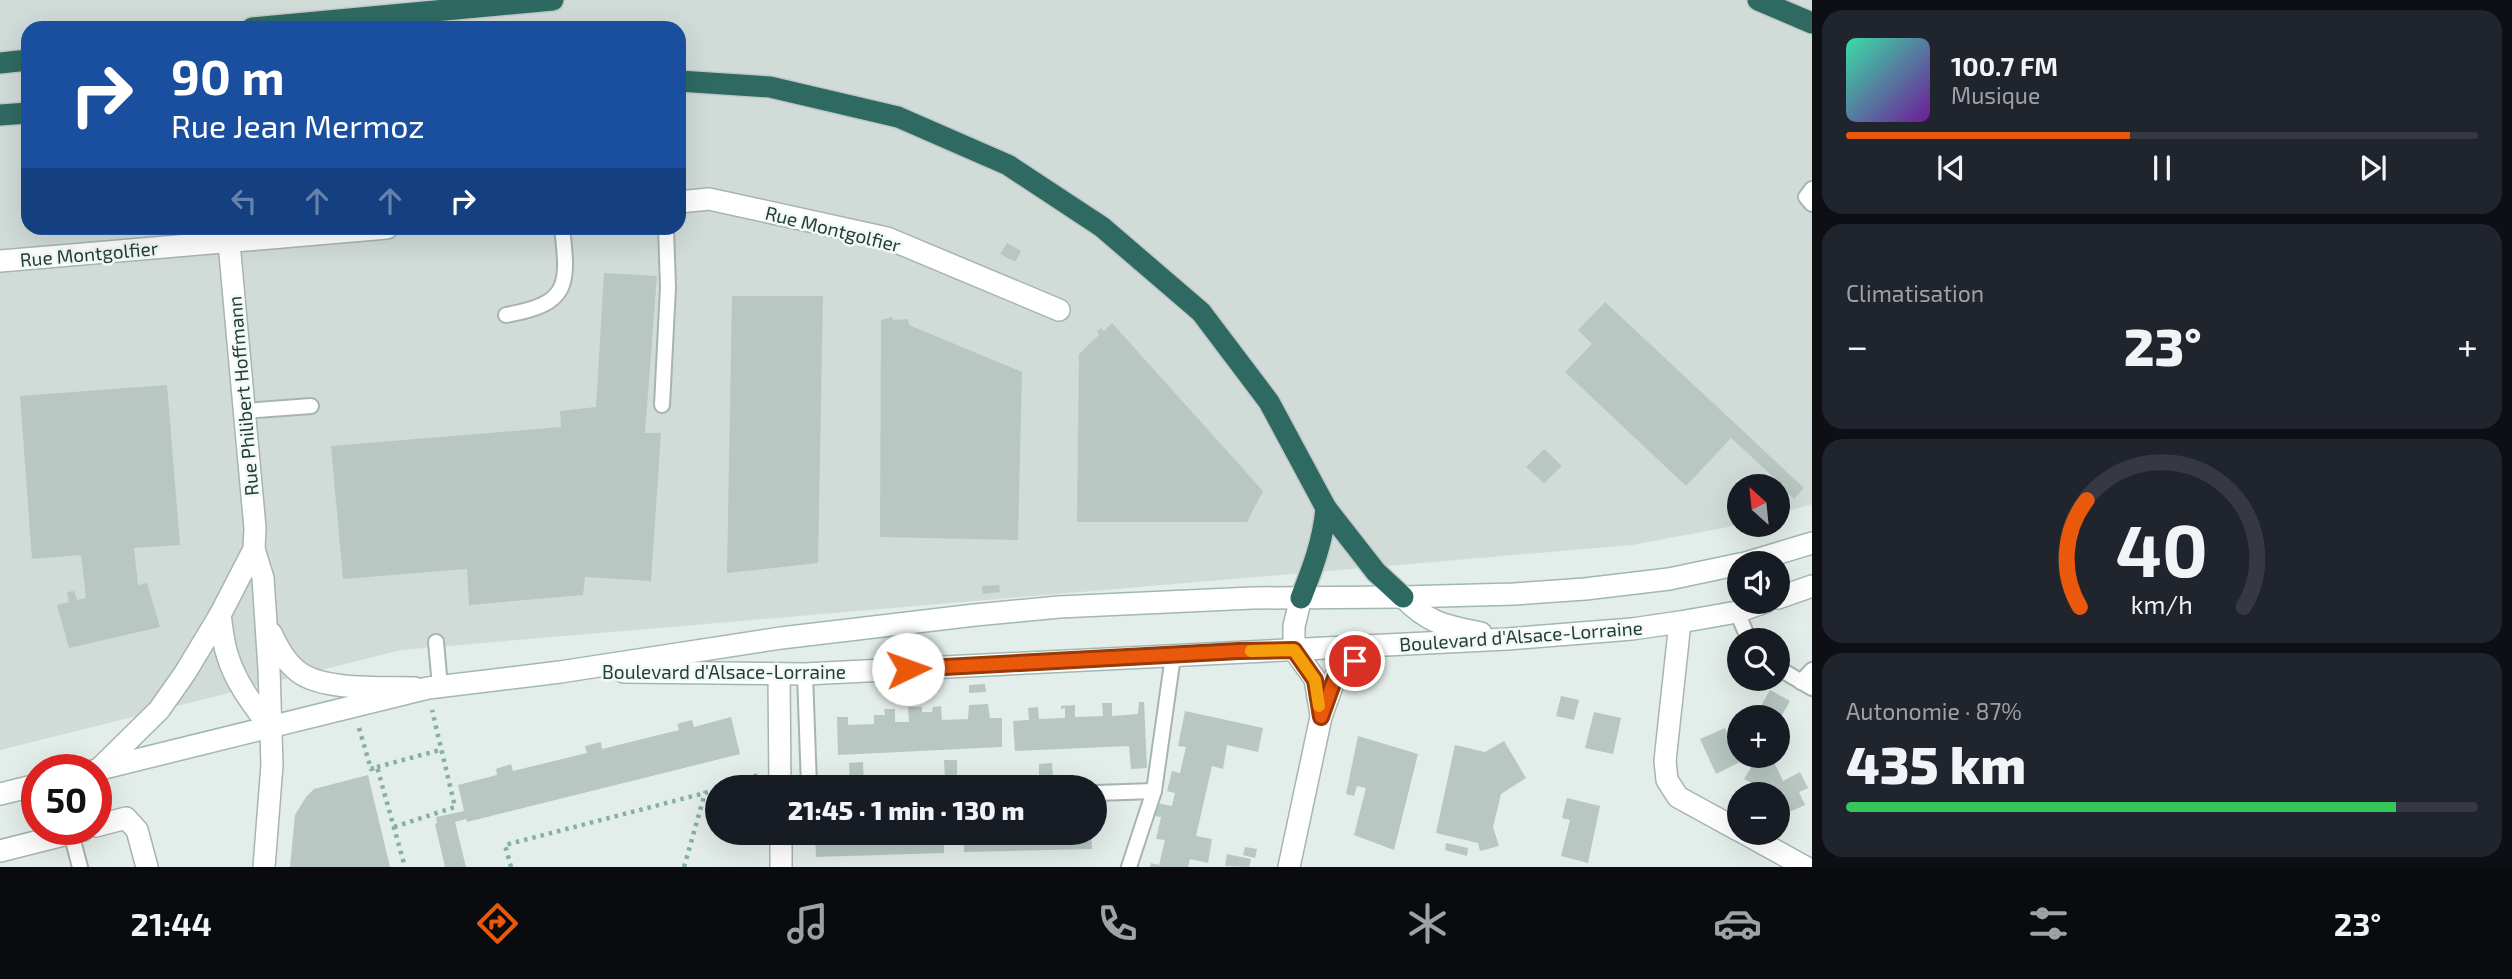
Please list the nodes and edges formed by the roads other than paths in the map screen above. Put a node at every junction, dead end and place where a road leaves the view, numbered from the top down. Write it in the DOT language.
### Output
graph roads {
  1 [pos="553,0"];
  2 [pos="1758,0"];
  3 [pos="327,21"];
  4 [pos="1812,23"];
  5 [pos="21,61"];
  6 [pos="0,63"];
  7 [pos="686,81"];
  8 [pos="21,114"];
  9 [pos="0,115"];
  10 [pos="1812,188"];
  11 [pos="686,202"];
  12 [pos="1812,204"];
  13 [pos="313,235"];
  14 [pos="563,235"];
  15 [pos="666,235"];
  16 [pos="229,243"];
  17 [pos="0,261"];
  18 [pos="1059,310"];
  19 [pos="506,315"];
  20 [pos="310,405"];
  21 [pos="662,405"];
  22 [pos="245,411"];
  23 [pos="1326,508"];
  24 [pos="1812,543"];
  25 [pos="254,549"];
  26 [pos="1785,551"];
  27 [pos="1727,567"];
  28 [pos="1812,586"];
  29 [pos="1790,594"];
  30 [pos="1403,597"];
  31 [pos="1301,598"];
  32 [pos="1727,614"];
  33 [pos="220,615"];
  34 [pos="1680,622"];
  35 [pos="267,625"];
  36 [pos="1507,639"];
  37 [pos="436,642"];
  38 [pos="1374,646"];
  39 [pos="1294,650"];
  40 [pos="1173,656"];
  41 [pos="1812,670"];
  42 [pos="560,672"];
  43 [pos="779,674"];
  44 [pos="805,674"];
  45 [pos="1790,675"];
  46 [pos="1806,685"];
  47 [pos="434,687"];
  48 [pos="1321,717"];
  49 [pos="270,727"];
  50 [pos="112,755"];
  51 [pos="112,766"];
  52 [pos="780,775"];
  53 [pos="808,775"];
  54 [pos="21,789"];
  55 [pos="1154,791"];
  56 [pos="1107,793"];
  57 [pos="0,794"];
  58 [pos="112,822"];
  59 [pos="1727,824"];
  60 [pos="23,845"];
  61 [pos="78,845"];
  62 [pos="781,845"];
  63 [pos="1765,845"];
  64 [pos="0,851"];
  65 [pos="80,867"];
  66 [pos="147,867"];
  67 [pos="264,867"];
  68 [pos="781,867"];
  69 [pos="1129,867"];
  70 [pos="1289,867"];
  71 [pos="1805,867"];
  1 -- 3 [label="highway"];
  2 -- 4 [label="highway"];
  5 -- 6 [label="highway"];
  7 -- 23 [label="highway"];
  8 -- 9 [label="highway"];
  10 -- 12 [label="lane"];
  11 -- 18 [label="main road, Rue Montgolfier"];
  13 -- 16 [label="main road, Rue Montgolfier"];
  14 -- 19 [label="lane"];
  15 -- 21 [label="lane"];
  16 -- 17 [label="main road, Rue Montgolfier"];
  16 -- 22 [label="main road, Rue Philibert Hoffmann"];
  20 -- 22 [label="lane"];
  22 -- 25 [label="main road, Rue Philibert Hoffmann"];
  23 -- 30 [label="highway"];
  23 -- 31 [label="highway"];
  24 -- 26 [label="main road, Boulevard d'Alsace-Lorraine"];
  25 -- 33 [label="main road, Rue Philibert Hoffmann"];
  25 -- 35 [label="main road, Rue Philibert Hoffmann"];
  27 -- 30 [label="main road, Boulevard d'Alsace-Lorraine"];
  28 -- 29 [label="main road"];
  30 -- 31 [label="main road, Boulevard d'Alsace-Lorraine"];
  30 -- 36 [label="main road"];
  31 -- 39 [label="main road"];
  31 -- 42 [label="main road, Boulevard d'Alsace-Lorraine"];
  32 -- 34 [label="main road, Boulevard d'Alsace-Lorraine"];
  33 -- 49 [label="main road"];
  33 -- 50 [label="main road, Rue Philibert Hoffmann"];
  34 -- 36 [label="main road, Boulevard d'Alsace-Lorraine"];
  34 -- 59 [label="main road"];
  35 -- 47 [label="main road, Rue Philibert Hoffmann"];
  35 -- 49 [label="main road, Rue Philibert Hoffmann"];
  36 -- 38 [label="main road, Boulevard d'Alsace-Lorraine"];
  37 -- 47 [label="lane"];
  38 -- 39 [label="main road, Boulevard d'Alsace-Lorraine"];
  38 -- 48 [label="main road"];
  39 -- 40 [label="main road, Boulevard d'Alsace-Lorraine"];
  39 -- 48 [label="main road"];
  40 -- 44 [label="main road, Boulevard d'Alsace-Lorraine"];
  40 -- 55 [label="lane"];
  41 -- 46 [label="lane"];
  42 -- 43 [label="main road, Boulevard d'Alsace-Lorraine"];
  42 -- 47 [label="main road, Boulevard d'Alsace-Lorraine"];
  43 -- 44 [label="main road, Boulevard d'Alsace-Lorraine"];
  43 -- 52 [label="main road"];
  44 -- 53 [label="lane"];
  45 -- 46 [label="lane"];
  47 -- 49 [label="main road, Boulevard d'Alsace-Lorraine"];
  48 -- 70 [label="main road"];
  49 -- 51 [label="main road, Boulevard d'Alsace-Lorraine"];
  49 -- 67 [label="main road, Rue Philibert Hoffmann"];
  54 -- 57 [label="main road"];
  55 -- 56 [label="lane"];
  55 -- 69 [label="lane"];
  58 -- 66 [label="main road"];
  60 -- 64 [label="main road"];
  61 -- 65 [label="lane"];
  62 -- 68 [label="main road"];
  63 -- 71 [label="main road"];
}
